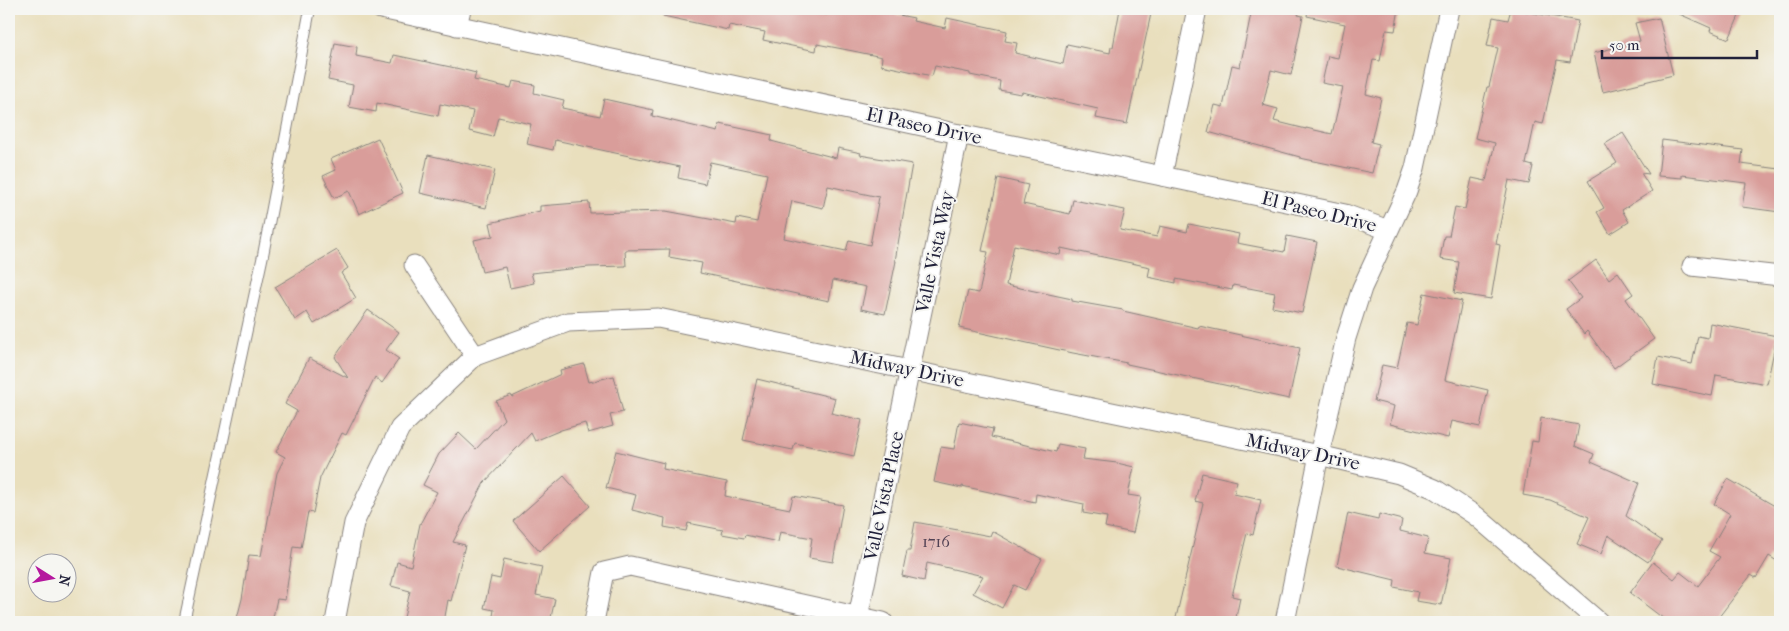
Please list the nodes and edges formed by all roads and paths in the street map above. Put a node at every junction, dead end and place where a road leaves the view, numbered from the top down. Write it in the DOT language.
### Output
graph roads {
  1 [pos="310,9"];
  2 [pos="381,9"];
  3 [pos="1197,9"];
  4 [pos="1449,9"];
  5 [pos="459,18"];
  6 [pos="959,134"];
  7 [pos="1162,176"];
  8 [pos="1388,230"];
  9 [pos="414,266"];
  10 [pos="1692,266"];
  11 [pos="1780,276"];
  12 [pos="475,356"];
  13 [pos="911,369"];
  14 [pos="1319,455"];
  15 [pos="857,620"];
  16 [pos="184,622"];
  17 [pos="335,622"];
  18 [pos="594,622"];
  19 [pos="883,622"];
  20 [pos="1285,622"];
  21 [pos="1599,622"];
  1 -- 16 [label="lane"];
  2 -- 5 [label="street"];
  3 -- 7 [label="street"];
  4 -- 8 [label="street"];
  5 -- 6 [label="street, El Paseo Drive"];
  6 -- 7 [label="street, El Paseo Drive"];
  6 -- 13 [label="street, Valle Vista Way"];
  7 -- 8 [label="street, El Paseo Drive"];
  8 -- 14 [label="street"];
  9 -- 12 [label="street"];
  10 -- 11 [label="street"];
  12 -- 13 [label="street, Midway Drive"];
  12 -- 17 [label="street, Midway Drive"];
  13 -- 14 [label="street, Midway Drive"];
  13 -- 15 [label="street, Valle Vista Place"];
  14 -- 20 [label="street"];
  14 -- 21 [label="street, Midway Drive"];
  15 -- 18 [label="street"];
  15 -- 19 [label="street"];
}
